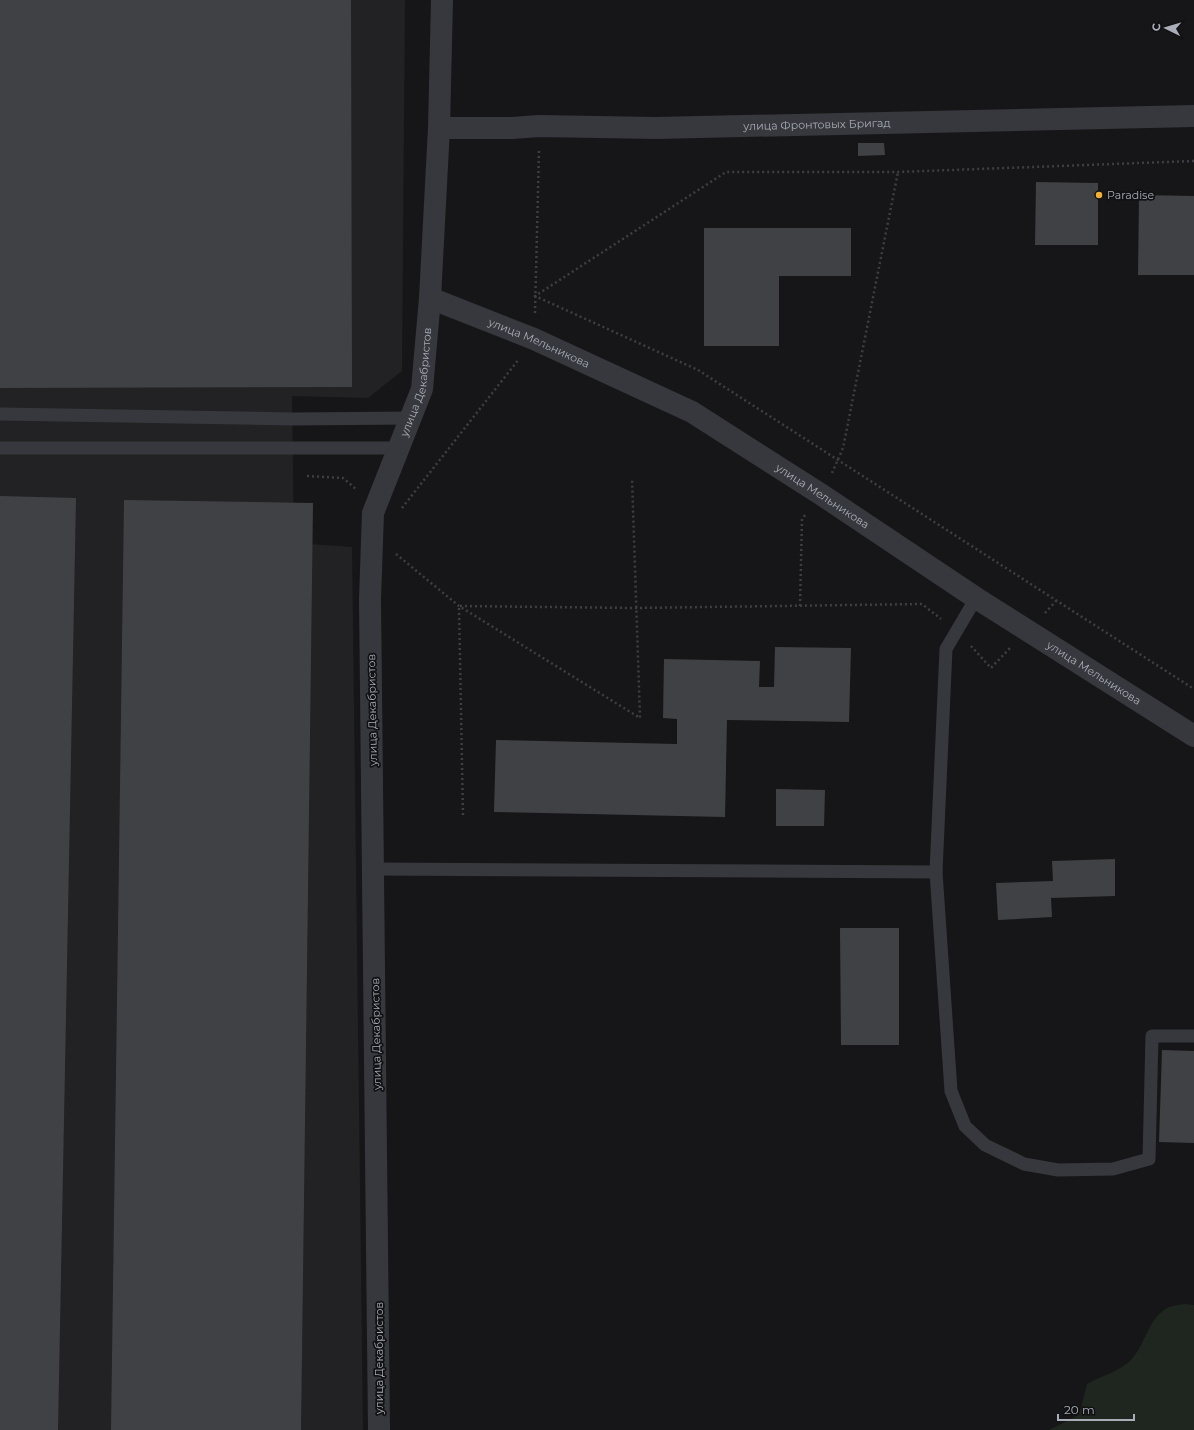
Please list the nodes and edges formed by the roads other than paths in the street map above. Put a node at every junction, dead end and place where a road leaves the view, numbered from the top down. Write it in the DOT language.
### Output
graph roads {
  1 [pos="442,0"];
  2 [pos="1194,116"];
  3 [pos="439,128"];
  4 [pos="430,298"];
  5 [pos="0,414"];
  6 [pos="411,418"];
  7 [pos="0,448"];
  8 [pos="399,448"];
  9 [pos="976,598"];
  10 [pos="1194,736"];
  11 [pos="374,869"];
  12 [pos="936,872"];
  13 [pos="1194,1036"];
  14 [pos="379,1430"];
  1 -- 3 [label="street, улица Декабристов"];
  2 -- 3 [label="street, улица Фронтовых Бригад"];
  3 -- 4 [label="street, улица Декабристов"];
  4 -- 6 [label="street, улица Декабристов"];
  4 -- 9 [label="street, улица Мельникова"];
  5 -- 6 [label="lane"];
  6 -- 8 [label="street, улица Декабристов"];
  7 -- 8 [label="lane"];
  8 -- 11 [label="street, улица Декабристов"];
  9 -- 10 [label="street, улица Мельникова"];
  9 -- 12 [label="lane"];
  11 -- 12 [label="lane"];
  11 -- 14 [label="street, улица Декабристов"];
  12 -- 13 [label="lane"];
}
